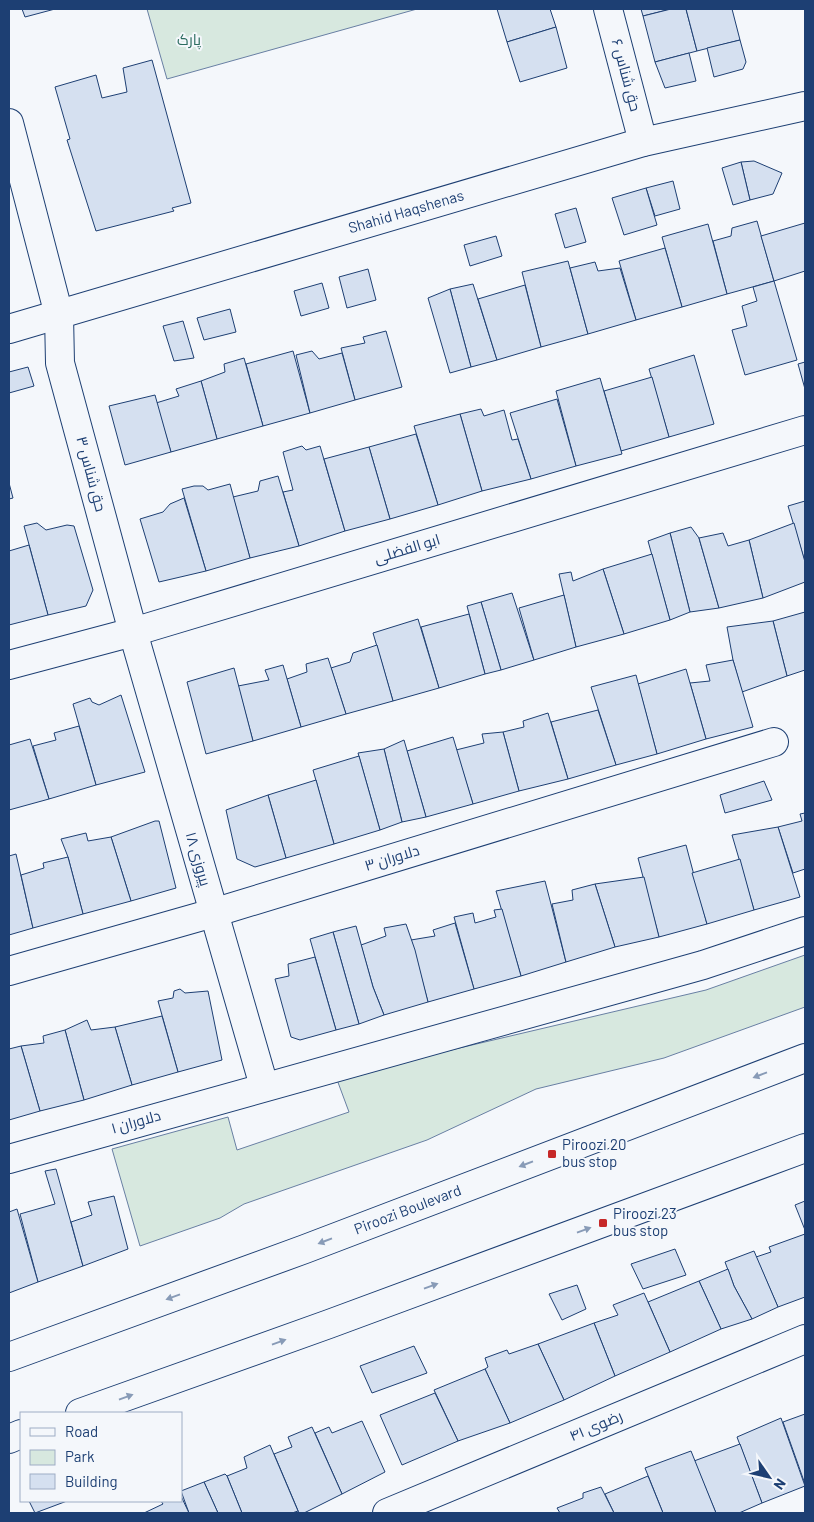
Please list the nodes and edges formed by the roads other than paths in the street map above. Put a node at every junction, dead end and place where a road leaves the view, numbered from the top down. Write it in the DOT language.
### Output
graph roads {
  1 [pos="608,9"];
  2 [pos="805,106"];
  3 [pos="9,123"];
  4 [pos="643,142"];
  5 [pos="59,315"];
  6 [pos="9,329"];
  7 [pos="805,430"];
  8 [pos="133,632"];
  9 [pos="9,665"];
  10 [pos="774,742"];
  11 [pos="213,913"];
  12 [pos="805,931"];
  13 [pos="9,972"];
  14 [pos="805,1058"];
  15 [pos="264,1086"];
  16 [pos="805,1148"];
  17 [pos="9,1159"];
  18 [pos="805,1339"];
  19 [pos="9,1357"];
  20 [pos="83,1412"];
  21 [pos="402,1510"];
  1 -- 4 [label="street, حق شناس ۶"];
  2 -- 4 [label="street, Shahid Haqshenas"];
  3 -- 5 [label="street, حق شناس ۳"];
  4 -- 5 [label="street, Shahid Haqshenas"];
  5 -- 6 [label="street, Shahid Haqshenas"];
  5 -- 8 [label="street, حق شناس ۳"];
  7 -- 8 [label="street, ابو الفضلی"];
  8 -- 9 [label="street, ابو الفضلی"];
  8 -- 11 [label="street, پیروزی ۱۸"];
  10 -- 11 [label="street, دلاوران ۳"];
  11 -- 13 [label="street, دلاوران ۳"];
  11 -- 15 [label="street, پیروزی ۱۸"];
  12 -- 15 [label="street, دلاوران ۱"];
  14 -- 19 [label="street, Piroozi Boulevard, one-way"];
  15 -- 17 [label="street, دلاوران ۱"];
  20 -- 16 [label="street, one-way"];
  18 -- 21 [label="street, رضوی ۴۱"];
}
